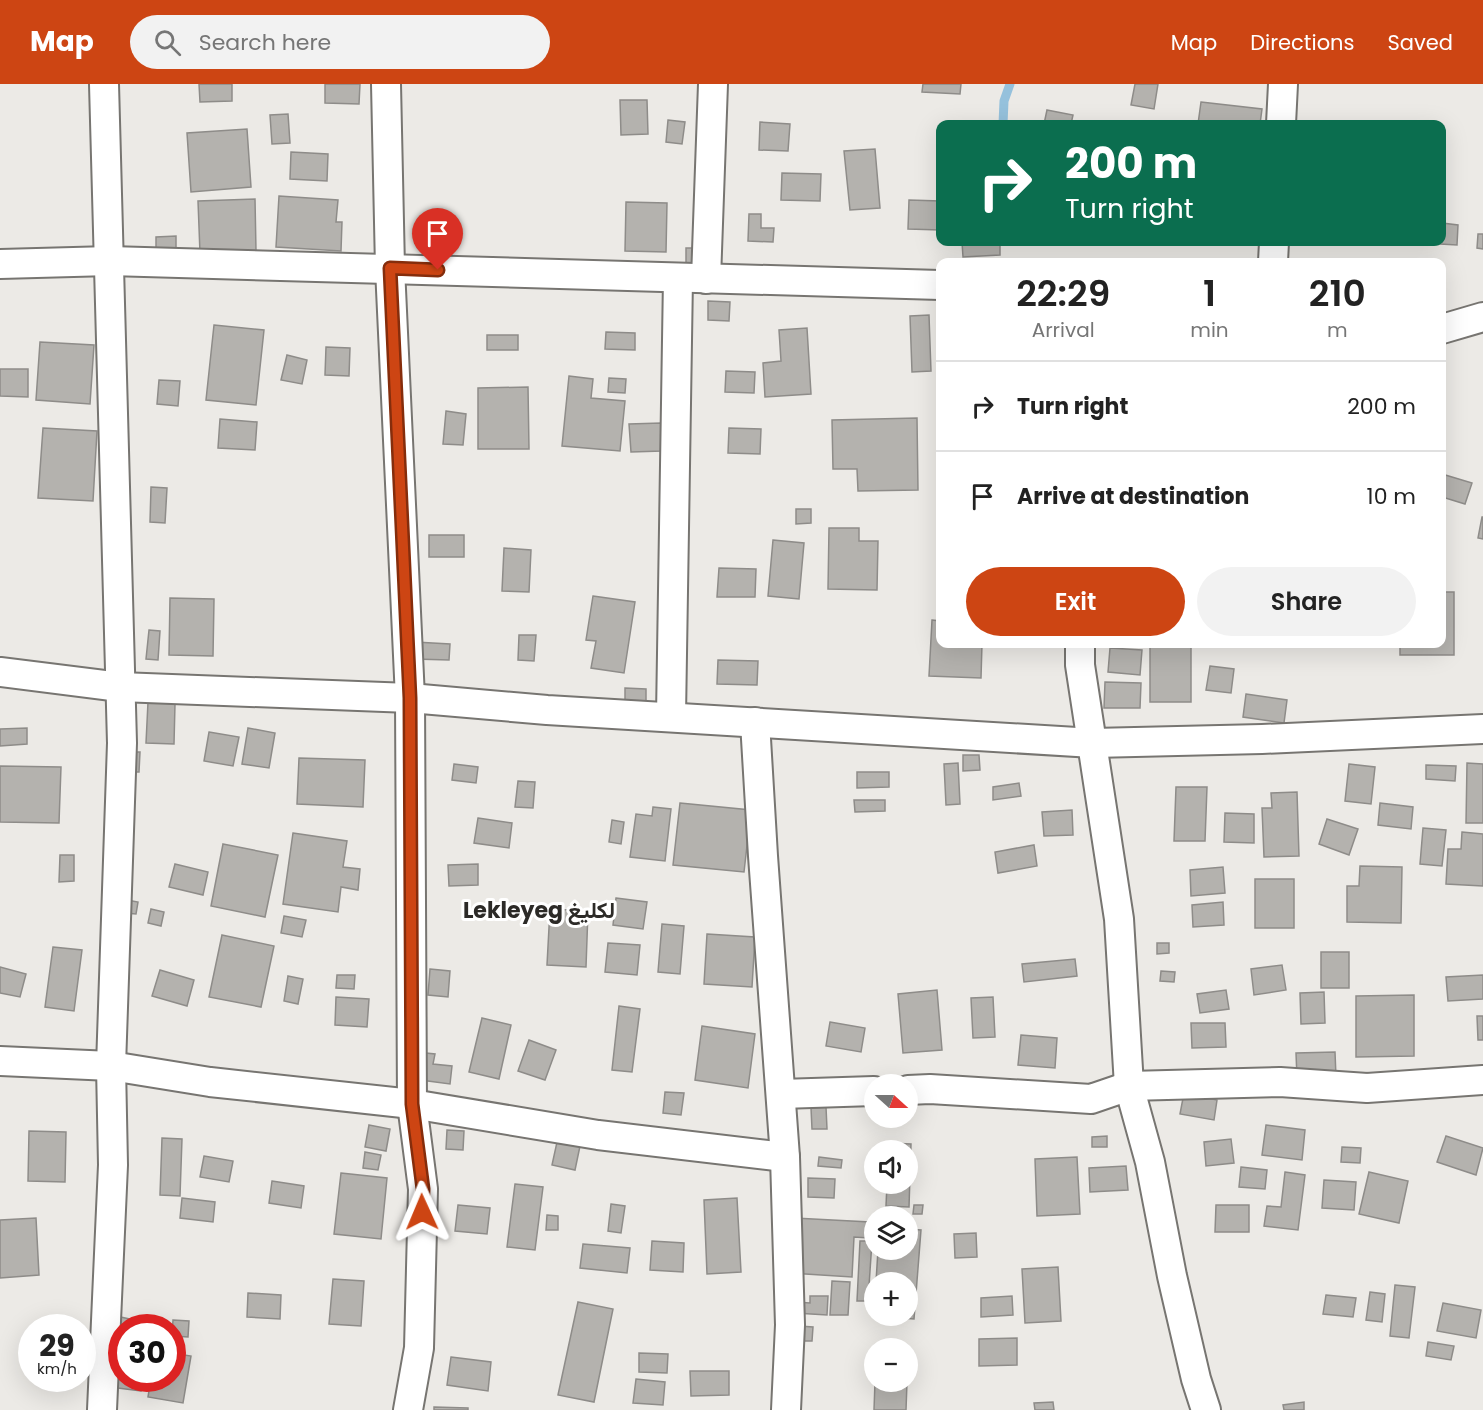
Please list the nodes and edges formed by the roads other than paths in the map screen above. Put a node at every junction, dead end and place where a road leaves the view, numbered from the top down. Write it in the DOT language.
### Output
graph roads {
  1 [pos="104,84"];
  2 [pos="386,84"];
  3 [pos="713,84"];
  4 [pos="1283,84"];
  5 [pos="1281,120"];
  6 [pos="110,261"];
  7 [pos="0,264"];
  8 [pos="390,268"];
  9 [pos="678,278"];
  10 [pos="706,279"];
  11 [pos="936,285"];
  12 [pos="1483,317"];
  13 [pos="1446,328"];
  14 [pos="1080,648"];
  15 [pos="0,672"];
  16 [pos="120,687"];
  17 [pos="410,698"];
  18 [pos="671,716"];
  19 [pos="755,722"];
  20 [pos="1483,729"];
  21 [pos="1093,743"];
  22 [pos="0,1061"];
  23 [pos="111,1066"];
  24 [pos="1483,1080"];
  25 [pos="1129,1086"];
  26 [pos="918,1090"];
  27 [pos="864,1091"];
  28 [pos="781,1094"];
  29 [pos="412,1104"];
  30 [pos="785,1157"];
  31 [pos="102,1410"];
  32 [pos="408,1410"];
  33 [pos="786,1410"];
  34 [pos="1206,1410"];
  1 -- 6 [label="street"];
  2 -- 8 [label="street"];
  3 -- 10 [label="street"];
  4 -- 5 [label="street"];
  6 -- 7 [label="street"];
  6 -- 8 [label="street"];
  6 -- 16 [label="street"];
  8 -- 9 [label="street"];
  8 -- 17 [label="street"];
  9 -- 10 [label="street"];
  9 -- 18 [label="street"];
  10 -- 11 [label="street"];
  12 -- 13 [label="street"];
  14 -- 21 [label="street"];
  15 -- 16 [label="street"];
  16 -- 17 [label="street"];
  16 -- 23 [label="street"];
  17 -- 18 [label="street"];
  17 -- 29 [label="street"];
  18 -- 19 [label="street"];
  19 -- 21 [label="street"];
  19 -- 28 [label="street"];
  20 -- 21 [label="street"];
  21 -- 25 [label="street"];
  22 -- 23 [label="street"];
  23 -- 29 [label="street"];
  23 -- 31 [label="street"];
  24 -- 25 [label="street"];
  25 -- 26 [label="street"];
  25 -- 34 [label="street"];
  27 -- 28 [label="street"];
  28 -- 30 [label="street"];
  29 -- 30 [label="street"];
  29 -- 32 [label="street"];
  30 -- 33 [label="street"];
}
